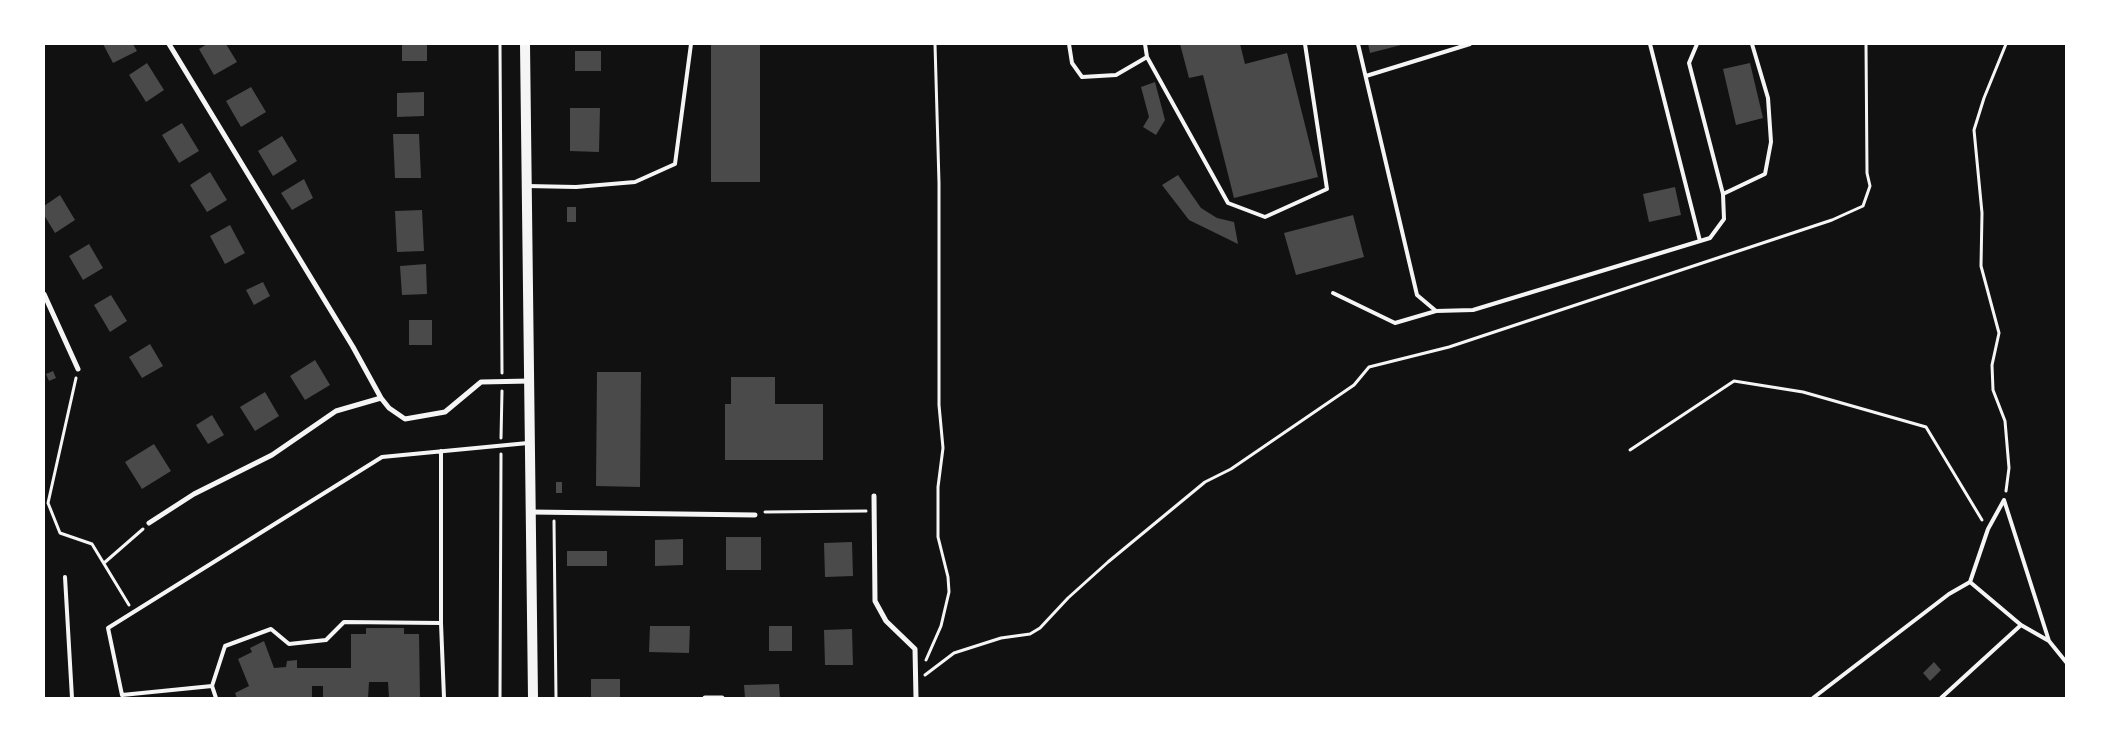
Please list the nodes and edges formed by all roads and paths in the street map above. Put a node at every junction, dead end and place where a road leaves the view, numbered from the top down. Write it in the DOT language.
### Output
graph roads {
  1 [pos="169,44"];
  2 [pos="525,44"];
  3 [pos="691,44"];
  4 [pos="935,44"];
  5 [pos="1069,44"];
  6 [pos="1145,44"];
  7 [pos="1305,44"];
  8 [pos="1358,44"];
  9 [pos="1470,44"];
  10 [pos="1650,44"];
  11 [pos="1697,44"];
  12 [pos="1752,44"];
  13 [pos="1866,44"];
  14 [pos="2006,44"];
  15 [pos="1147,57"];
  16 [pos="1366,76"];
  17 [pos="528,186"];
  18 [pos="1723,194"];
  19 [pos="1700,241"];
  20 [pos="1333,293"];
  21 [pos="44,294"];
  22 [pos="1436,311"];
  23 [pos="78,369"];
  24 [pos="530,381"];
  25 [pos="381,398"];
  26 [pos="530,442"];
  27 [pos="1630,450"];
  28 [pos="441,451"];
  29 [pos="874,496"];
  30 [pos="2004,500"];
  31 [pos="874,511"];
  32 [pos="531,512"];
  33 [pos="553,512"];
  34 [pos="755,515"];
  35 [pos="149,523"];
  36 [pos="1988,529"];
  37 [pos="104,563"];
  38 [pos="65,577"];
  39 [pos="1970,582"];
  40 [pos="133,612"];
  41 [pos="441,623"];
  42 [pos="2021,624"];
  43 [pos="2050,641"];
  44 [pos="2066,662"];
  45 [pos="916,681"];
  46 [pos="212,686"];
  47 [pos="72,698"];
  48 [pos="216,698"];
  49 [pos="444,698"];
  50 [pos="533,698"];
  51 [pos="556,698"];
  52 [pos="705,698"];
  53 [pos="722,698"];
  54 [pos="916,698"];
  55 [pos="1813,698"];
  56 [pos="1941,698"];
  1 -- 25 [label="street"];
  2 -- 17 [label="main road"];
  3 -- 17 [label="lane"];
  4 -- 45 [label="path"];
  5 -- 15 [label="lane"];
  6 -- 15 [label="lane"];
  7 -- 15 [label="lane"];
  8 -- 16 [label="lane"];
  9 -- 16 [label="lane"];
  10 -- 19 [label="lane"];
  11 -- 18 [label="lane"];
  12 -- 18 [label="lane"];
  13 -- 45 [label="path"];
  14 -- 30 [label="path"];
  16 -- 22 [label="lane"];
  17 -- 24 [label="main road"];
  18 -- 19 [label="lane"];
  19 -- 22 [label="lane"];
  20 -- 22 [label="lane"];
  21 -- 23 [label="street"];
  23 -- 37 [label="path"];
  24 -- 25 [label="street"];
  24 -- 26 [label="main road"];
  25 -- 35 [label="street"];
  26 -- 28 [label="lane"];
  26 -- 32 [label="main road"];
  27 -- 36 [label="path"];
  28 -- 40 [label="lane"];
  28 -- 41 [label="lane"];
  29 -- 31 [label="street"];
  30 -- 36 [label="lane"];
  30 -- 43 [label="lane"];
  31 -- 34 [label="path"];
  31 -- 45 [label="street"];
  32 -- 33 [label="street"];
  32 -- 50 [label="main road"];
  33 -- 34 [label="street"];
  33 -- 51 [label="path"];
  35 -- 37 [label="path"];
  36 -- 39 [label="lane"];
  37 -- 40 [label="path"];
  38 -- 47 [label="lane"];
  39 -- 42 [label="lane"];
  39 -- 55 [label="lane"];
  40 -- 46 [label="lane"];
  41 -- 46 [label="lane"];
  41 -- 49 [label="lane"];
  42 -- 43 [label="lane"];
  42 -- 56 [label="lane"];
  43 -- 44 [label="lane"];
  45 -- 54 [label="street"];
  46 -- 48 [label="lane"];
  52 -- 53 [label="street"];
}
